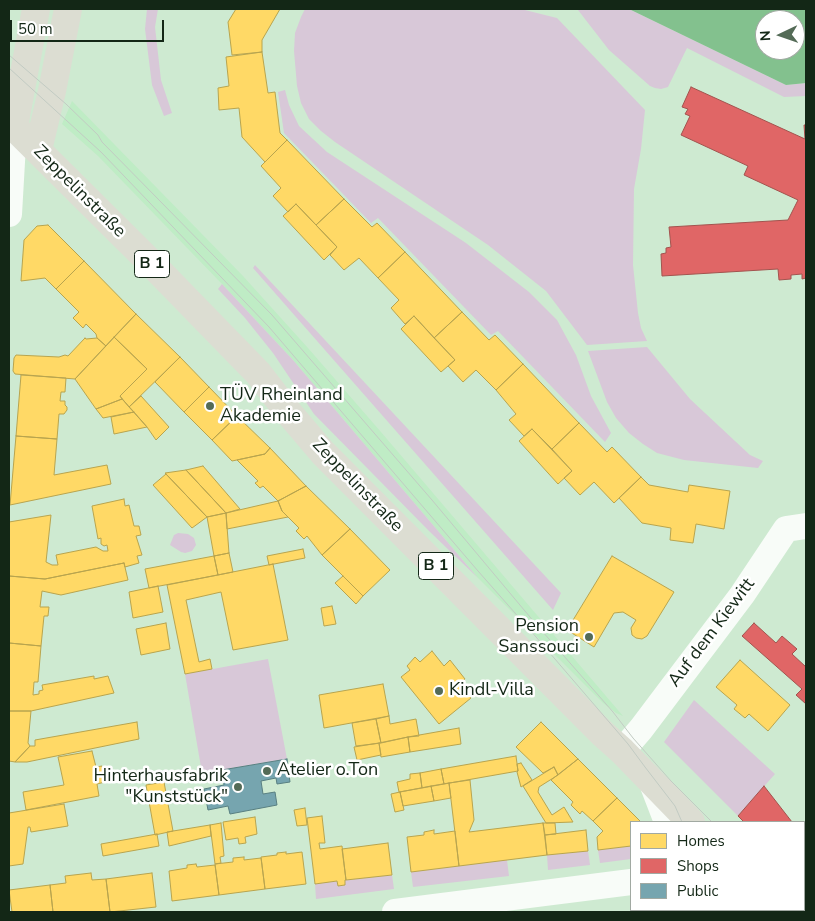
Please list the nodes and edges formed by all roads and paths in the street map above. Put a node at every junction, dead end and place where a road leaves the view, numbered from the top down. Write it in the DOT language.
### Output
graph roads {
  1 [pos="36,9"];
  2 [pos="68,9"];
  3 [pos="19,49"];
  4 [pos="11,125"];
  5 [pos="38,150"];
  6 [pos="9,214"];
  7 [pos="806,526"];
  8 [pos="622,751"];
  9 [pos="652,783"];
  10 [pos="667,821"];
  11 [pos="690,821"];
  12 [pos="630,882"];
  13 [pos="395,912"];
  1 -- 3 [label="main road"];
  2 -- 5 [label="main road"];
  3 -- 4 [label="main road"];
  4 -- 5 [label="main road, Zeppelinstraße / B 1"];
  4 -- 6 [label="street"];
  5 -- 8 [label="main road, Zeppelinstraße / B 1"];
  7 -- 8 [label="street, Auf dem Kiewitt"];
  8 -- 9 [label="main road, Zeppelinstraße / B 1"];
  9 -- 10 [label="street"];
  9 -- 11 [label="main road, Zeppelinstraße / B 1"];
  12 -- 13 [label="street"];
}
